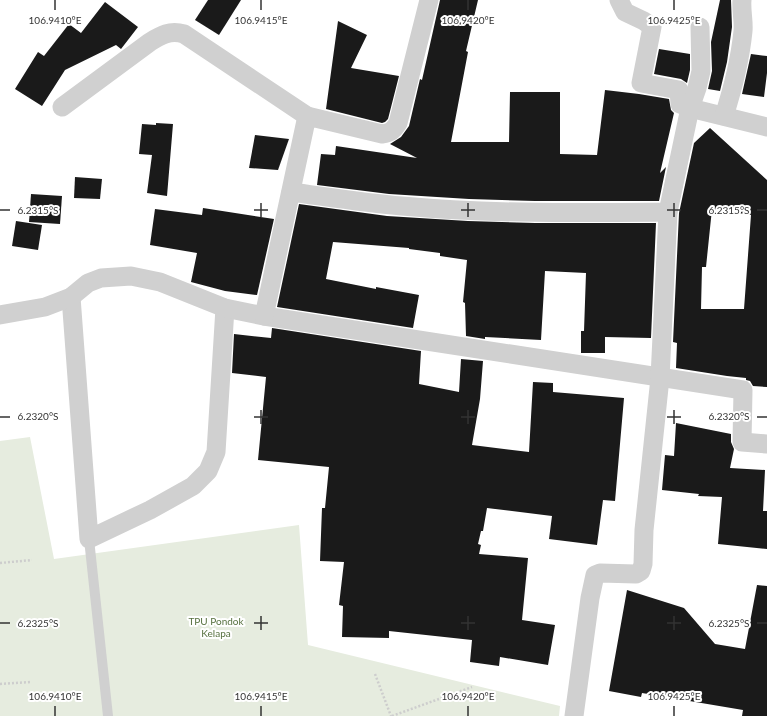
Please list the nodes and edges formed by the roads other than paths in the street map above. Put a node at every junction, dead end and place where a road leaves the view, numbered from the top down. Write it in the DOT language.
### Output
graph roads {
  1 [pos="429,0"];
  2 [pos="619,0"];
  3 [pos="742,0"];
  4 [pos="700,27"];
  5 [pos="62,107"];
  6 [pos="690,108"];
  7 [pos="307,116"];
  8 [pos="724,116"];
  9 [pos="767,127"];
  10 [pos="291,192"];
  11 [pos="668,212"];
  12 [pos="71,297"];
  13 [pos="226,308"];
  14 [pos="0,315"];
  15 [pos="264,316"];
  16 [pos="660,378"];
  17 [pos="767,444"];
  18 [pos="89,539"];
  19 [pos="108,716"];
  20 [pos="574,716"];
  1 -- 7 [label="street"];
  2 -- 6 [label="street"];
  3 -- 8 [label="street"];
  4 -- 6 [label="street"];
  5 -- 7 [label="street"];
  6 -- 8 [label="street"];
  6 -- 11 [label="street"];
  7 -- 10 [label="street"];
  8 -- 9 [label="street"];
  10 -- 11 [label="street"];
  10 -- 15 [label="street"];
  11 -- 16 [label="street"];
  12 -- 13 [label="street"];
  12 -- 14 [label="street"];
  12 -- 18 [label="street"];
  13 -- 15 [label="street"];
  13 -- 18 [label="street"];
  15 -- 16 [label="street"];
  16 -- 17 [label="street"];
  16 -- 20 [label="street"];
  18 -- 19 [label="lane"];
}
